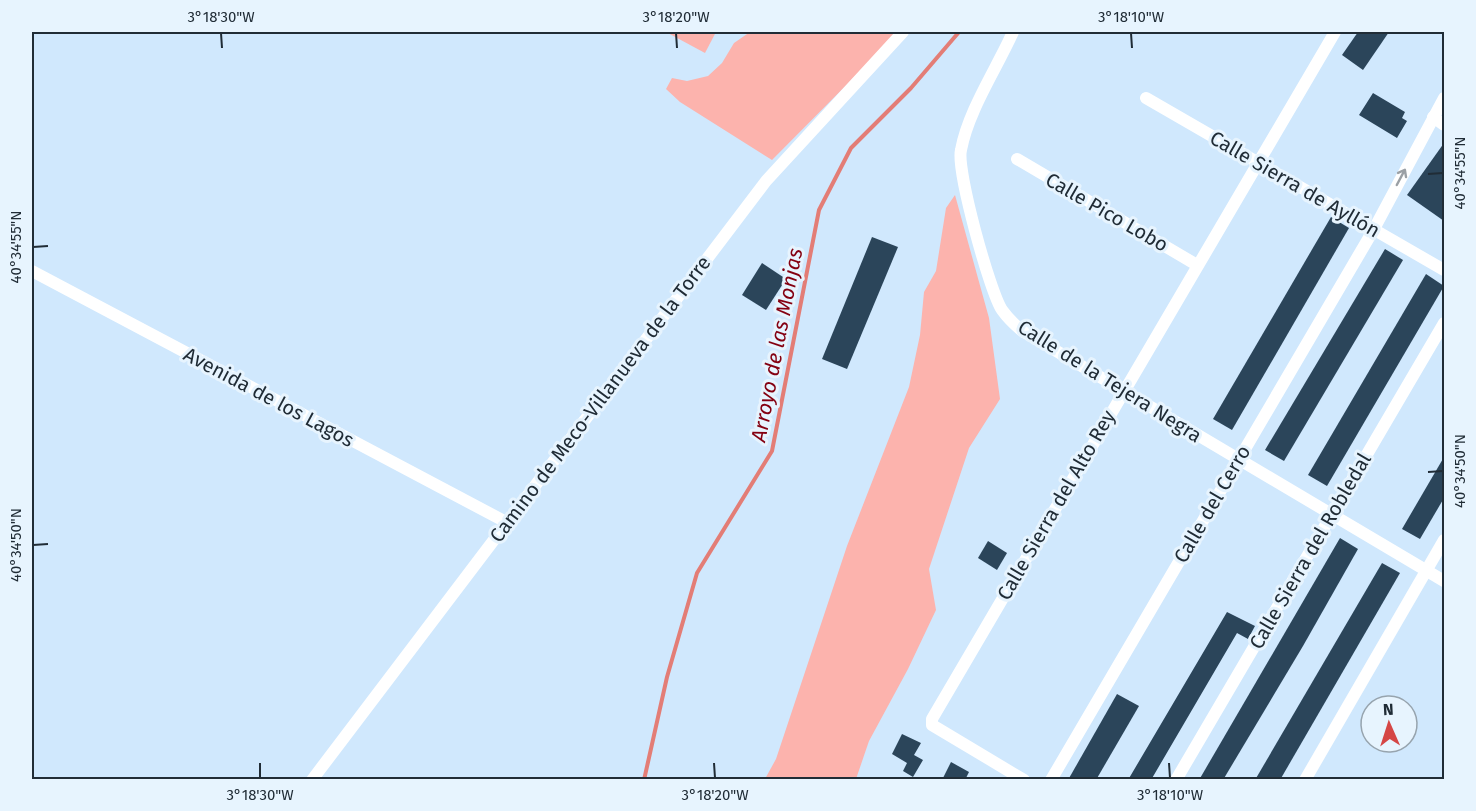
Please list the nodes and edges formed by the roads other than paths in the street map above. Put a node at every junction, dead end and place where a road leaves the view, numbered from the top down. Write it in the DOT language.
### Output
graph roads {
  1 [pos="903,32"];
  2 [pos="1013,32"];
  3 [pos="1335,32"];
  4 [pos="1146,98"];
  5 [pos="1444,98"];
  6 [pos="1433,117"];
  7 [pos="1444,125"];
  8 [pos="1017,159"];
  9 [pos="1257,162"];
  10 [pos="1374,229"];
  11 [pos="1197,265"];
  12 [pos="1444,270"];
  13 [pos="32,272"];
  14 [pos="1444,323"];
  15 [pos="1123,391"];
  16 [pos="1238,460"];
  17 [pos="1332,515"];
  18 [pos="506,522"];
  19 [pos="1444,540"];
  20 [pos="1427,570"];
  21 [pos="1444,581"];
  22 [pos="312,780"];
  23 [pos="1024,780"];
  24 [pos="1051,780"];
  25 [pos="1176,780"];
  26 [pos="1305,780"];
  1 -- 18 [label="street, Camino de Meco-Villanueva de la Torre"];
  2 -- 15 [label="street, Calle de la Tejera Negra"];
  3 -- 9 [label="street, Calle Sierra del Alto Rey"];
  4 -- 9 [label="street, Calle Sierra de Ayllón"];
  5 -- 6 [label="street, Calle del Cerro"];
  6 -- 7 [label="street"];
  10 -- 6 [label="street, Calle del Cerro, one-way"];
  8 -- 11 [label="street, Calle Pico Lobo"];
  9 -- 10 [label="street, Calle Sierra de Ayllón"];
  9 -- 11 [label="street, Calle Sierra del Alto Rey"];
  10 -- 12 [label="street, Calle Sierra de Ayllón"];
  10 -- 16 [label="street, Calle del Cerro"];
  11 -- 15 [label="street, Calle Sierra del Alto Rey"];
  13 -- 18 [label="street, Avenida de los Lagos"];
  14 -- 17 [label="street, Calle Sierra del Robledal"];
  15 -- 16 [label="street, Calle de la Tejera Negra"];
  15 -- 23 [label="street, Calle Sierra del Alto Rey"];
  16 -- 17 [label="street, Calle de la Tejera Negra"];
  16 -- 24 [label="street, Calle del Cerro"];
  17 -- 20 [label="street, Calle de la Tejera Negra"];
  17 -- 25 [label="street, Calle Sierra del Robledal"];
  18 -- 22 [label="street, Camino de Meco-Villanueva de la Torre"];
  19 -- 20 [label="street"];
  20 -- 21 [label="street, Calle de la Tejera Negra"];
  20 -- 26 [label="street"];
}
